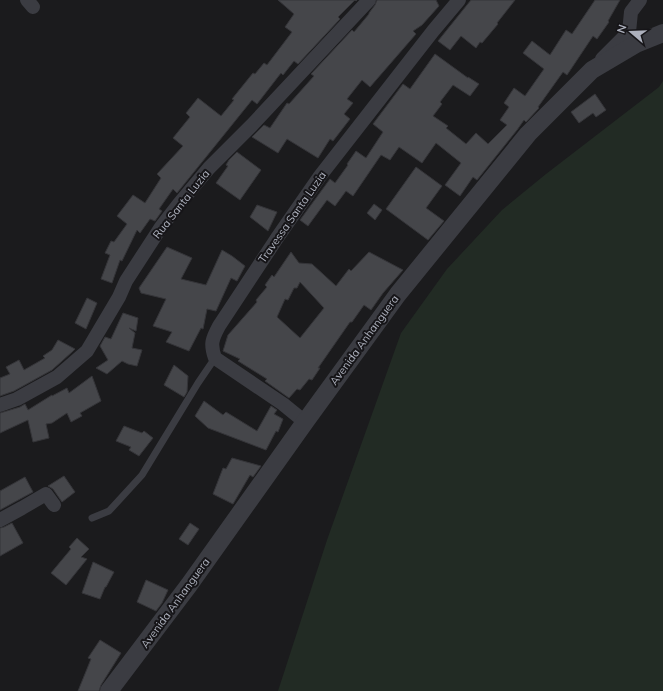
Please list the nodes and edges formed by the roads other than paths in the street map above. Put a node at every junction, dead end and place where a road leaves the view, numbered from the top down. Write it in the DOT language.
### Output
graph roads {
  1 [pos="369,0"];
  2 [pos="459,0"];
  3 [pos="640,0"];
  4 [pos="663,33"];
  5 [pos="592,70"];
  6 [pos="215,358"];
  7 [pos="0,405"];
  8 [pos="305,422"];
  9 [pos="54,505"];
  10 [pos="92,518"];
  11 [pos="0,520"];
  12 [pos="109,691"];
  1 -- 7 [label="street, Rua Santa Luzia"];
  2 -- 6 [label="street, Travessa Santa Luzia"];
  3 -- 5 [label="street"];
  4 -- 5 [label="street, Avenida Anhanguera"];
  5 -- 8 [label="street, Avenida Anhanguera"];
  6 -- 8 [label="street"];
  6 -- 10 [label="lane"];
  8 -- 12 [label="street, Avenida Anhanguera"];
  9 -- 11 [label="street"];
}
